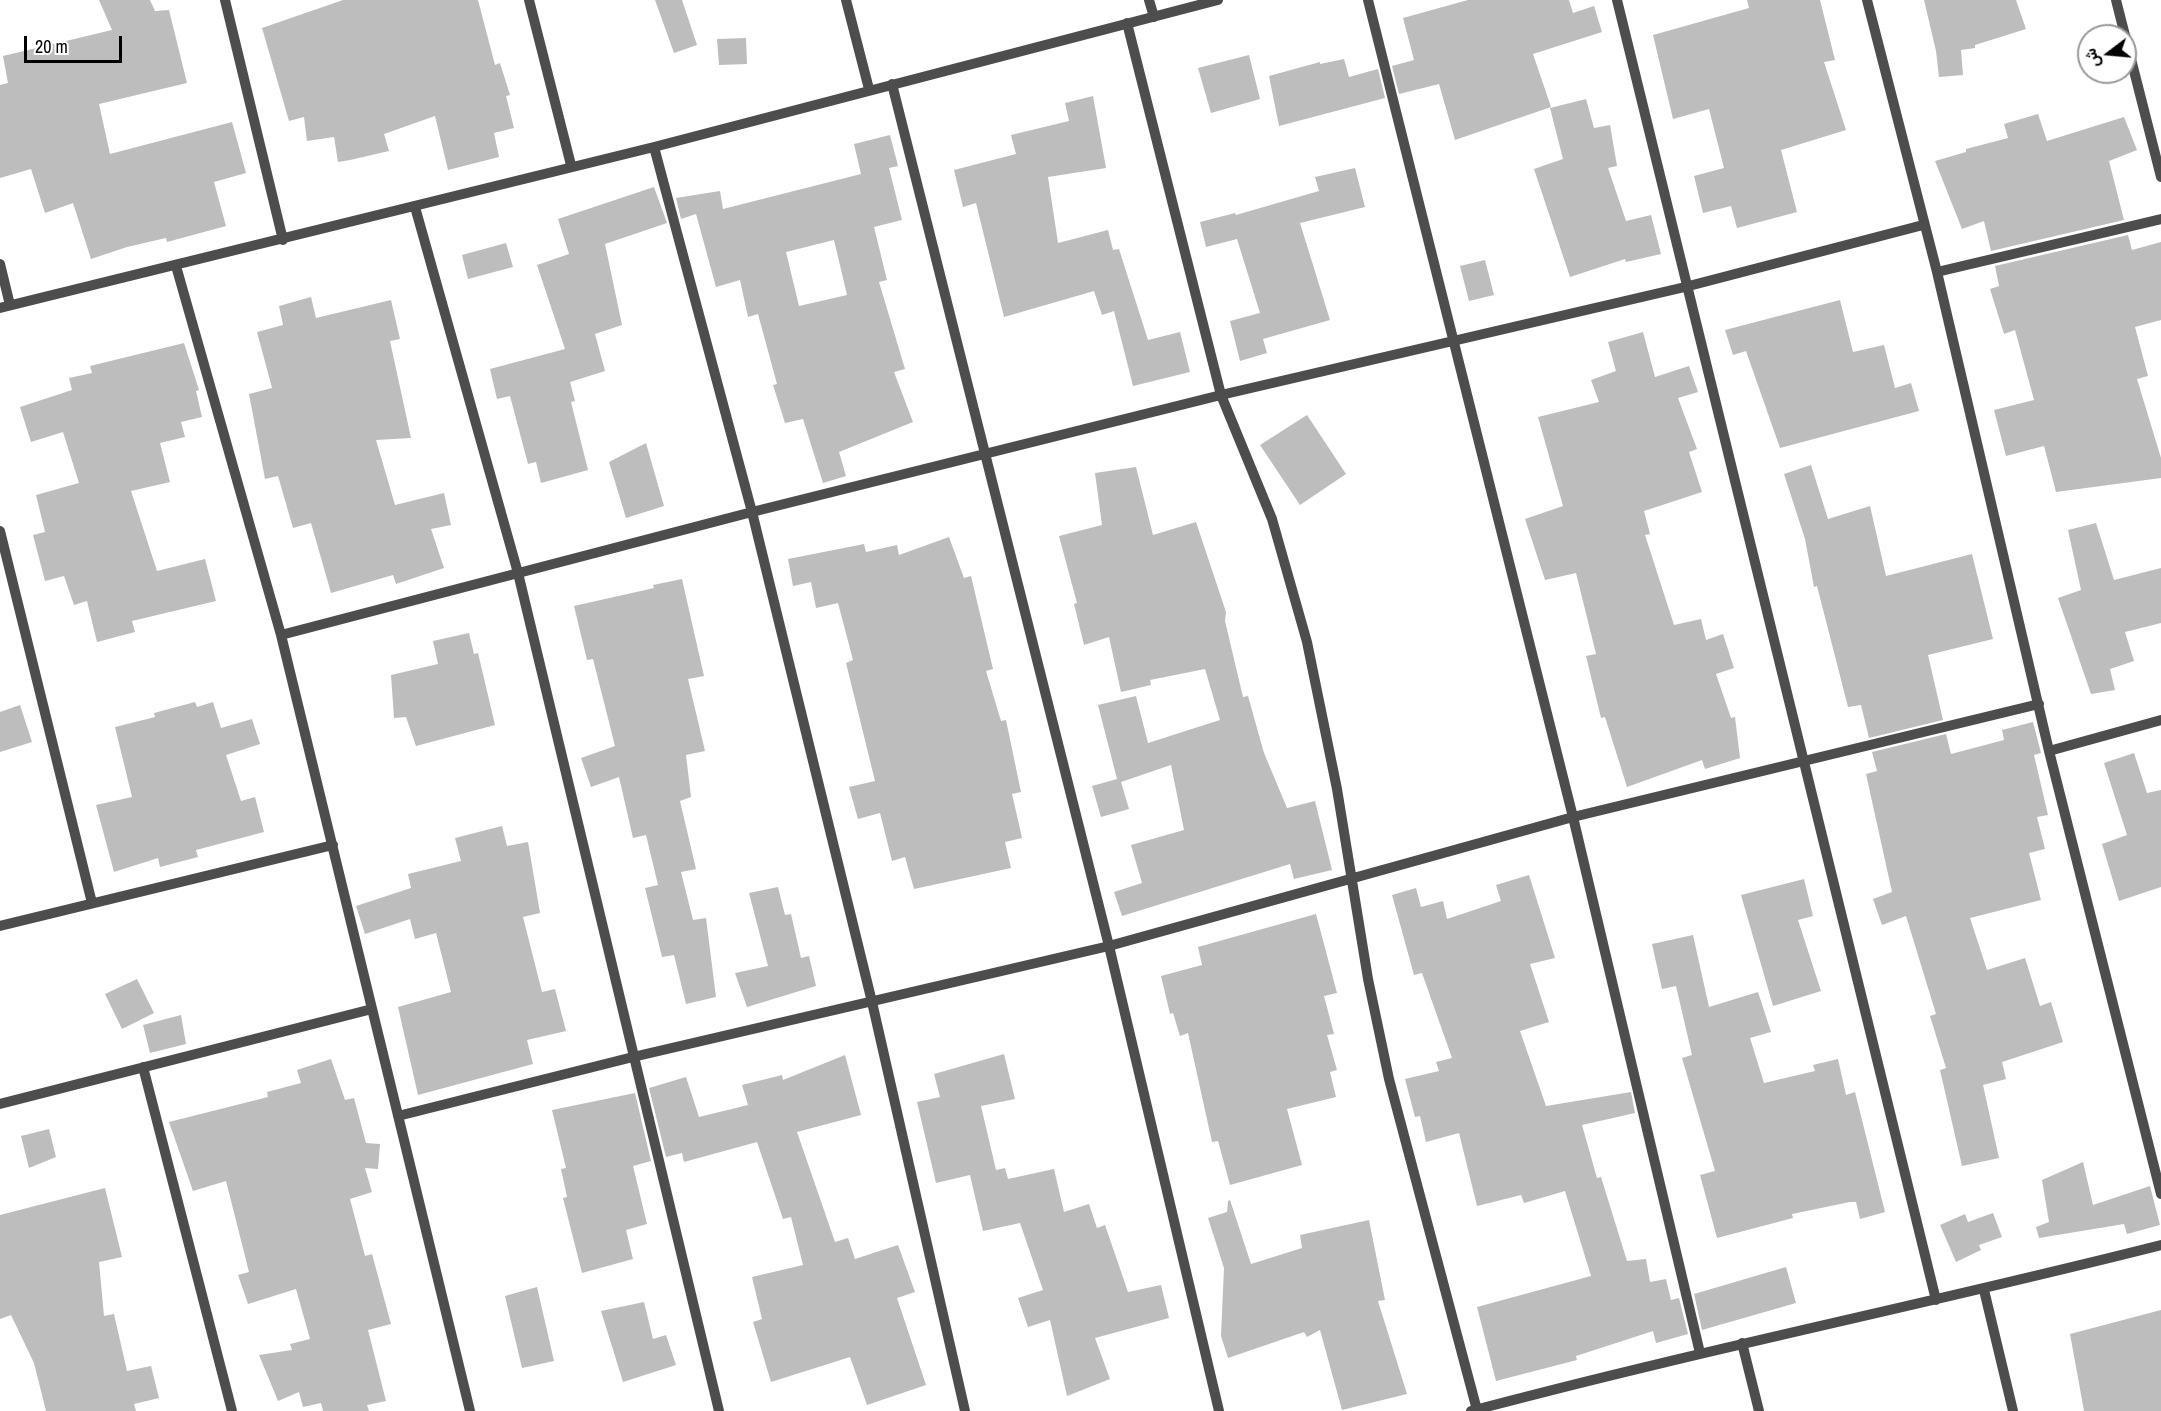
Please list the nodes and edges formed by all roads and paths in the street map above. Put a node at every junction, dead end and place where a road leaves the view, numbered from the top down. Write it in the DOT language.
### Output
graph roads {
  1 [pos="225,0"];
  2 [pos="529,0"];
  3 [pos="846,0"];
  4 [pos="1149,0"];
  5 [pos="1218,0"];
  6 [pos="1368,0"];
  7 [pos="1617,0"];
  8 [pos="1867,0"];
  9 [pos="2116,0"];
  10 [pos="1154,17"];
  11 [pos="1127,22"];
  12 [pos="892,84"];
  13 [pos="869,89"];
  14 [pos="654,147"];
  15 [pos="571,165"];
  16 [pos="2161,177"];
  17 [pos="416,207"];
  18 [pos="2161,219"];
  19 [pos="1923,225"];
  20 [pos="283,240"];
  21 [pos="0,264"];
  22 [pos="176,266"];
  23 [pos="1937,272"];
  24 [pos="1685,286"];
  25 [pos="5,307"];
  26 [pos="1454,342"];
  27 [pos="1221,395"];
  28 [pos="986,455"];
  29 [pos="752,512"];
  30 [pos="0,531"];
  31 [pos="518,573"];
  32 [pos="281,635"];
  33 [pos="2039,704"];
  34 [pos="2161,720"];
  35 [pos="2049,751"];
  36 [pos="1803,762"];
  37 [pos="1573,817"];
  38 [pos="333,845"];
  39 [pos="1352,879"];
  40 [pos="92,903"];
  41 [pos="0,926"];
  42 [pos="1109,946"];
  43 [pos="872,1002"];
  44 [pos="372,1009"];
  45 [pos="633,1057"];
  46 [pos="143,1067"];
  47 [pos="0,1104"];
  48 [pos="398,1116"];
  49 [pos="2161,1194"];
  50 [pos="2161,1245"];
  51 [pos="1984,1290"];
  52 [pos="1936,1300"];
  53 [pos="1742,1343"];
  54 [pos="1700,1353"];
  55 [pos="1515,1398"];
  56 [pos="1474,1410"];
  57 [pos="232,1411"];
  58 [pos="470,1411"];
  59 [pos="719,1411"];
  60 [pos="965,1411"];
  61 [pos="1219,1411"];
  62 [pos="1518,1411"];
  63 [pos="1759,1411"];
  64 [pos="2013,1411"];
  1 -- 20 [label="street"];
  2 -- 15 [label="street"];
  3 -- 13 [label="street"];
  4 -- 10 [label="street"];
  5 -- 10 [label="street"];
  6 -- 26 [label="street"];
  7 -- 24 [label="street"];
  8 -- 19 [label="street"];
  9 -- 16 [label="street"];
  10 -- 11 [label="street"];
  11 -- 12 [label="street"];
  11 -- 27 [label="street"];
  12 -- 13 [label="street"];
  12 -- 28 [label="street"];
  13 -- 14 [label="street"];
  14 -- 15 [label="street"];
  14 -- 29 [label="street"];
  15 -- 17 [label="street"];
  17 -- 20 [label="street"];
  17 -- 31 [label="street"];
  18 -- 23 [label="street"];
  19 -- 23 [label="street"];
  19 -- 24 [label="street"];
  20 -- 22 [label="street"];
  21 -- 25 [label="street"];
  22 -- 25 [label="street"];
  22 -- 32 [label="street"];
  23 -- 33 [label="street"];
  24 -- 26 [label="street"];
  24 -- 36 [label="street"];
  26 -- 27 [label="street"];
  26 -- 37 [label="street"];
  27 -- 28 [label="street"];
  27 -- 39 [label="street"];
  28 -- 29 [label="street"];
  28 -- 42 [label="street"];
  29 -- 31 [label="street"];
  29 -- 43 [label="street"];
  30 -- 40 [label="street"];
  31 -- 32 [label="street"];
  31 -- 45 [label="street"];
  32 -- 38 [label="street"];
  33 -- 35 [label="street"];
  33 -- 36 [label="street"];
  34 -- 35 [label="street"];
  35 -- 49 [label="street"];
  36 -- 37 [label="street"];
  36 -- 52 [label="street"];
  37 -- 39 [label="street"];
  37 -- 54 [label="street"];
  38 -- 40 [label="street"];
  38 -- 44 [label="street"];
  39 -- 42 [label="street"];
  39 -- 56 [label="street"];
  40 -- 41 [label="street"];
  42 -- 43 [label="street"];
  42 -- 61 [label="street"];
  43 -- 45 [label="street"];
  43 -- 60 [label="street"];
  44 -- 46 [label="street"];
  44 -- 48 [label="street"];
  45 -- 48 [label="street"];
  45 -- 59 [label="street"];
  46 -- 47 [label="street"];
  46 -- 57 [label="street"];
  48 -- 58 [label="street"];
  50 -- 51 [label="street"];
  51 -- 52 [label="street"];
  51 -- 64 [label="street"];
  52 -- 53 [label="street"];
  53 -- 54 [label="street"];
  53 -- 63 [label="street"];
  54 -- 55 [label="street"];
  55 -- 56 [label="street"];
  55 -- 62 [label="street"];
}
